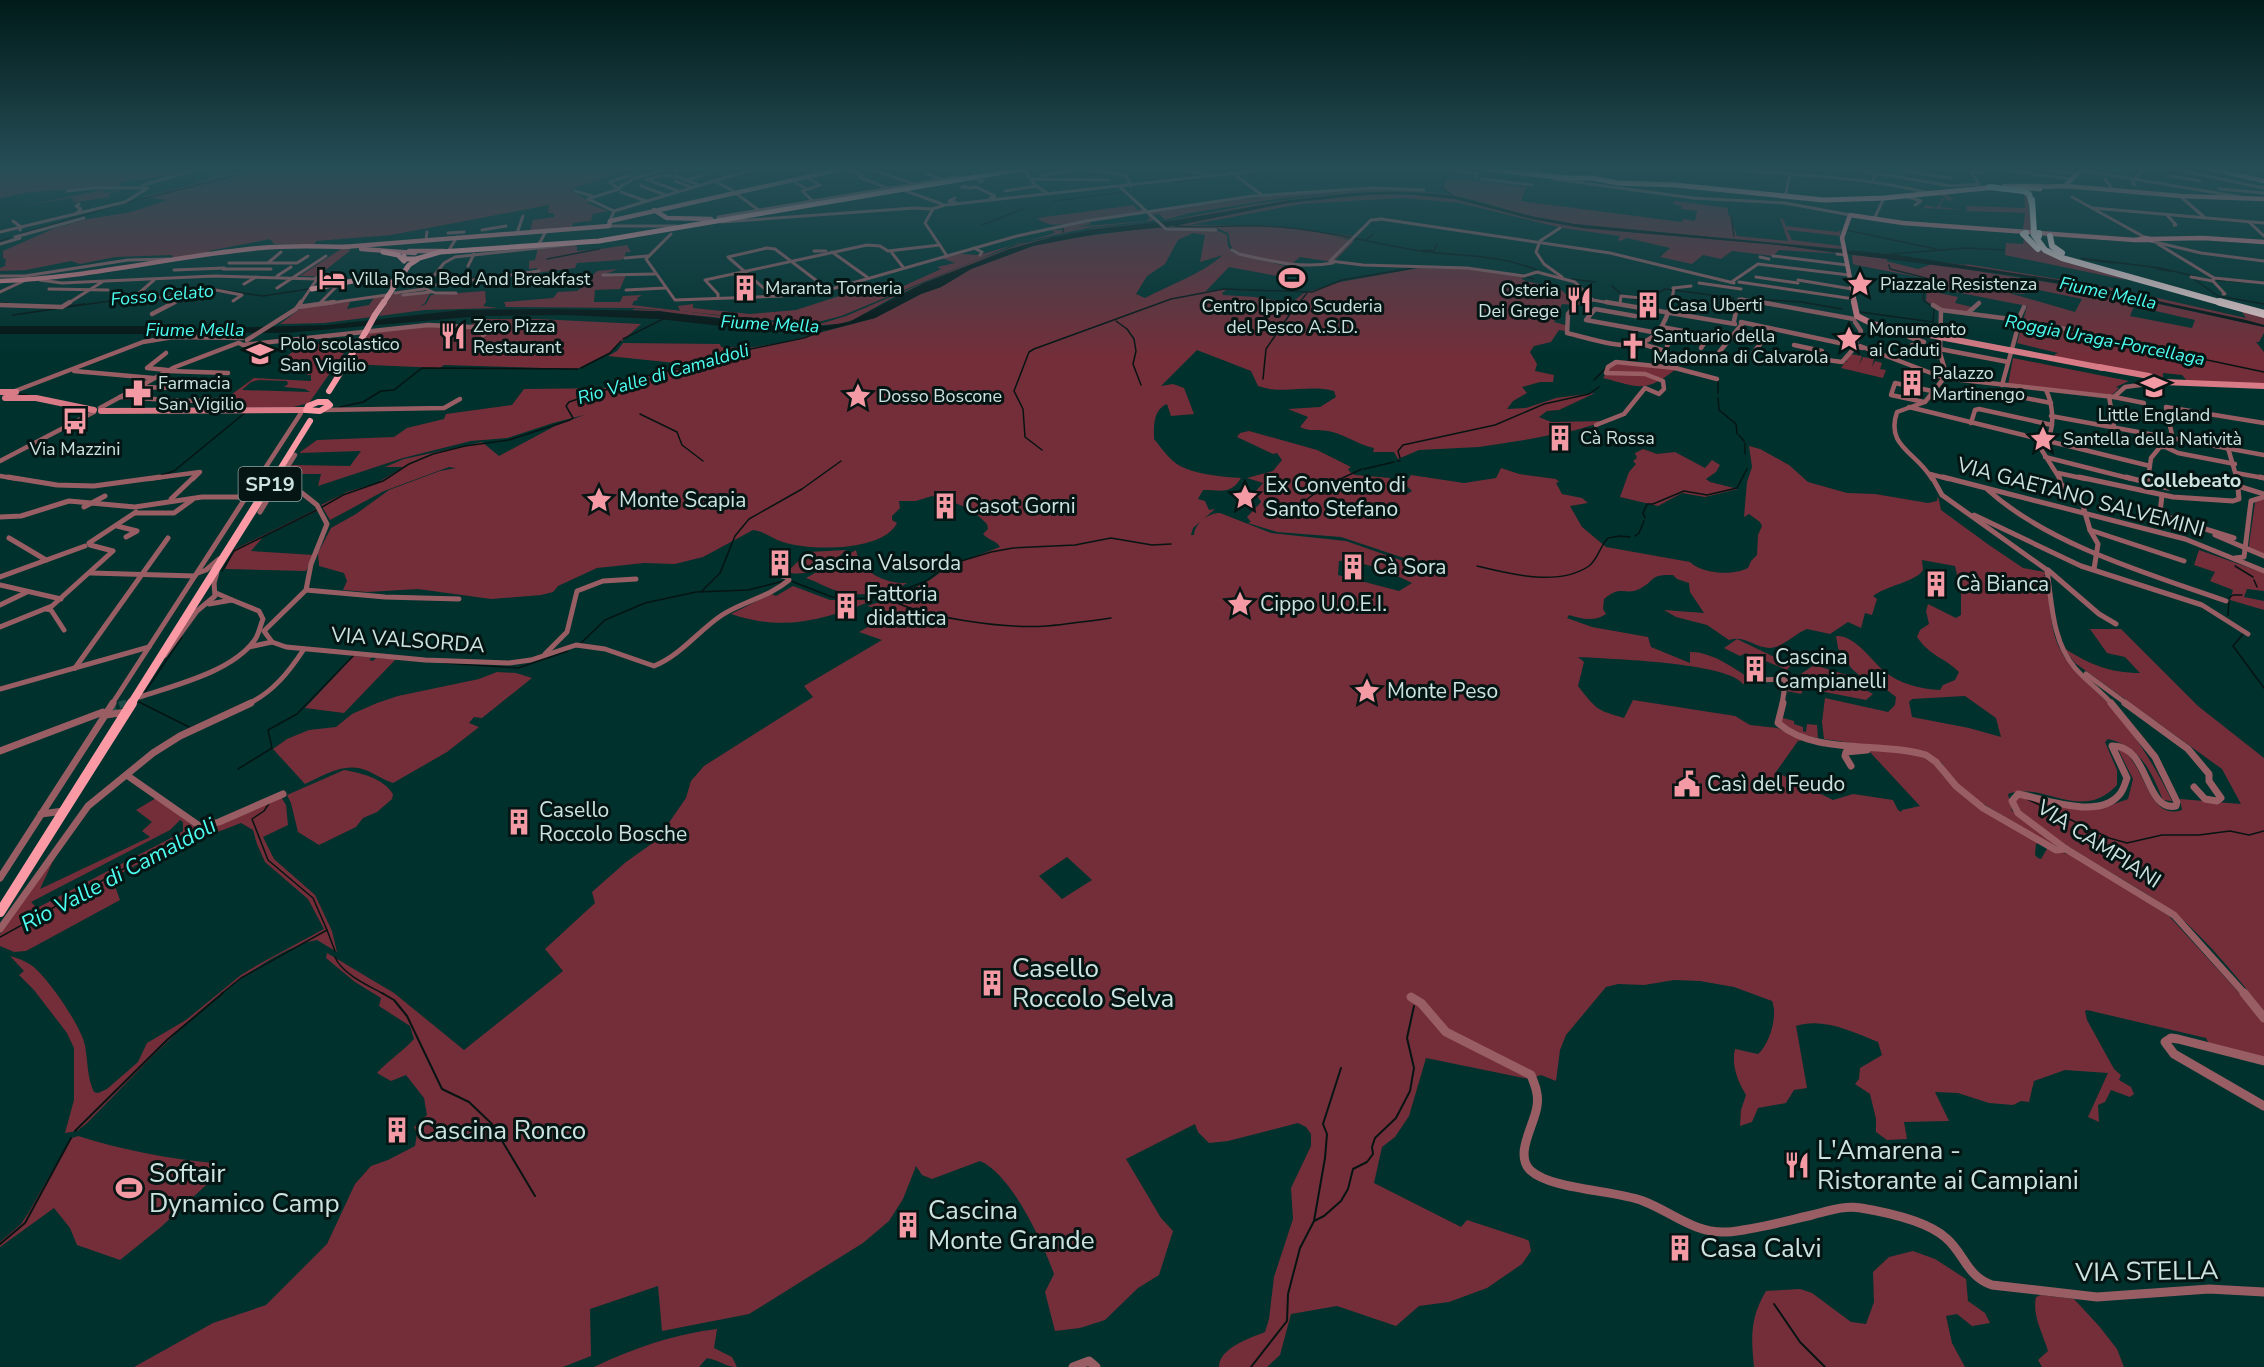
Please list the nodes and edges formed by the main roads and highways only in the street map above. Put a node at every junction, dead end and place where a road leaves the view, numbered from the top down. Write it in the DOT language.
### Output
graph roads {
  1 [pos="661,231"];
  2 [pos="662,231"];
  3 [pos="2036,231"];
  4 [pos="2037,231"];
  5 [pos="2026,233"];
  6 [pos="2037,234"];
  7 [pos="2050,236"];
  8 [pos="515,248"];
  9 [pos="384,251"];
  10 [pos="473,251"];
  11 [pos="451,252"];
  12 [pos="461,253"];
  13 [pos="420,255"];
  14 [pos="406,258"];
  15 [pos="403,275"];
  16 [pos="2166,288"];
  17 [pos="312,290"];
  18 [pos="391,292"];
  19 [pos="2188,292"];
  20 [pos="2264,313"];
  21 [pos="329,391"];
  22 [pos="315,403"];
  23 [pos="327,408"];
  24 [pos="303,410"];
  25 [pos="310,421"];
  26 [pos="0,912"];
  1 -- 10 [label="main road"];
  2 -- 8 [label="main road"];
  3 -- 6 [label="highway"];
  4 -- 6 [label="highway"];
  5 -- 16 [label="highway"];
  6 -- 16 [label="highway"];
  6 -- 19 [label="highway"];
  7 -- 19 [label="highway"];
  8 -- 10 [label="main road"];
  8 -- 11 [label="main road"];
  9 -- 15 [label="main road"];
  10 -- 11 [label="main road"];
  10 -- 12 [label="main road"];
  11 -- 12 [label="main road"];
  11 -- 12 [label="main road"];
  11 -- 13 [label="main road"];
  13 -- 14 [label="main road"];
  13 -- 14 [label="main road"];
  14 -- 15 [label="main road"];
  15 -- 18 [label="main road"];
  16 -- 20 [label="highway"];
  17 -- 18 [label="main road"];
  18 -- 21 [label="main road, bridge"];
  19 -- 20 [label="highway"];
  21 -- 22 [label="main road"];
  21 -- 23 [label="main road"];
  22 -- 23 [label="main road"];
  22 -- 24 [label="main road"];
  23 -- 24 [label="main road"];
  23 -- 25 [label="main road, SP19"];
  24 -- 25 [label="main road"];
  25 -- 26 [label="main road, SP19"];
}
